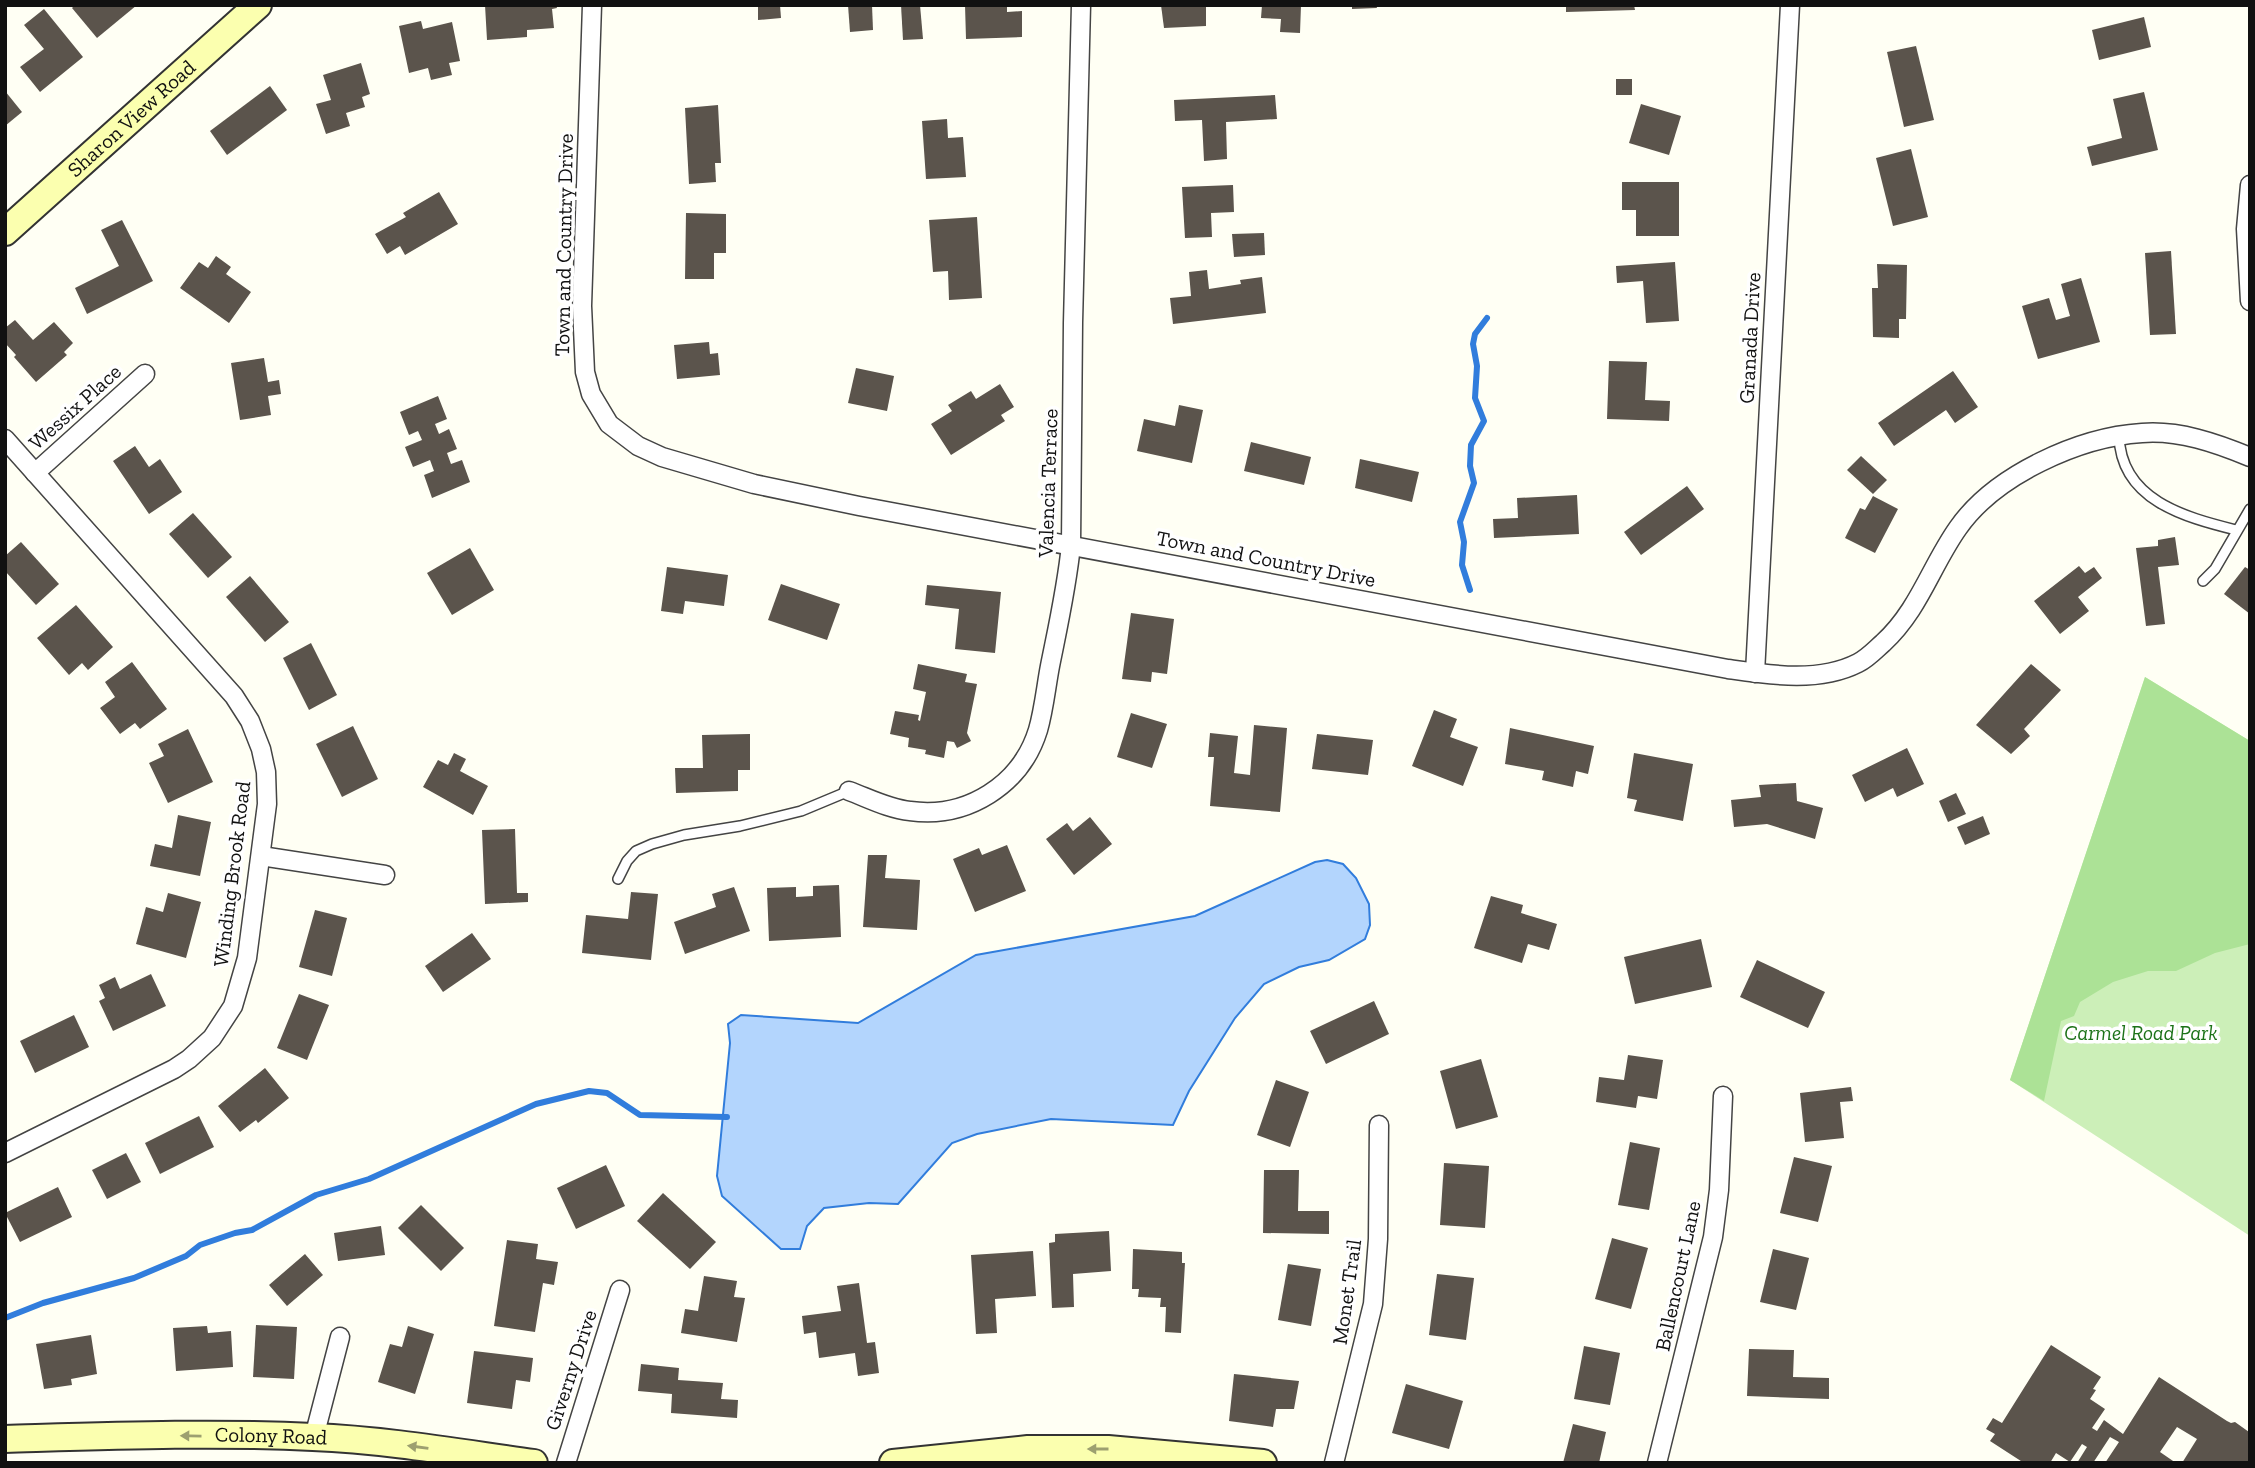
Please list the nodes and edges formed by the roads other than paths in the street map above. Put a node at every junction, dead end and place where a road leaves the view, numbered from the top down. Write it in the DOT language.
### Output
graph roads {
  1 [pos="258,5"];
  2 [pos="592,5"];
  3 [pos="1081,5"];
  4 [pos="1790,5"];
  5 [pos="2250,185"];
  6 [pos="5,232"];
  7 [pos="2250,301"];
  8 [pos="145,374"];
  9 [pos="2119,436"];
  10 [pos="5,439"];
  11 [pos="2250,457"];
  12 [pos="35,473"];
  13 [pos="2250,509"];
  14 [pos="2236,530"];
  15 [pos="1071,545"];
  16 [pos="2203,581"];
  17 [pos="1755,673"];
  18 [pos="849,791"];
  19 [pos="261,856"];
  20 [pos="386,875"];
  21 [pos="618,879"];
  22 [pos="1723,1096"];
  23 [pos="1379,1125"];
  24 [pos="5,1153"];
  25 [pos="620,1290"];
  26 [pos="340,1337"];
  27 [pos="314,1437"];
  28 [pos="5,1439"];
  29 [pos="534,1463"];
  30 [pos="566,1463"];
  31 [pos="893,1463"];
  32 [pos="1263,1463"];
  33 [pos="1334,1463"];
  34 [pos="1657,1463"];
  1 -- 6 [label="main road, Sharon View Road"];
  2 -- 15 [label="street, Town and Country Drive"];
  3 -- 15 [label="street, Valencia Terrace"];
  4 -- 17 [label="street, Granada Drive"];
  5 -- 7 [label="street"];
  8 -- 12 [label="street, Wessix Place"];
  9 -- 11 [label="street, Town and Country Drive"];
  9 -- 14 [label="lane"];
  9 -- 17 [label="street, Town and Country Drive"];
  10 -- 12 [label="street, Winding Brook Road"];
  12 -- 19 [label="street, Winding Brook Road"];
  13 -- 14 [label="lane"];
  14 -- 16 [label="lane"];
  15 -- 17 [label="street, Town and Country Drive"];
  15 -- 18 [label="street, Valencia Terrace"];
  18 -- 21 [label="lane"];
  19 -- 20 [label="street"];
  19 -- 24 [label="street, Winding Brook Road"];
  22 -- 34 [label="street, Ballencourt Lane"];
  23 -- 33 [label="street, Monet Trail"];
  25 -- 30 [label="street, Giverny Drive"];
  26 -- 27 [label="street"];
  27 -- 28 [label="main road, Colony Road, one-way"];
  29 -- 27 [label="main road, Colony Road, one-way"];
  32 -- 31 [label="main road, one-way"];
}
